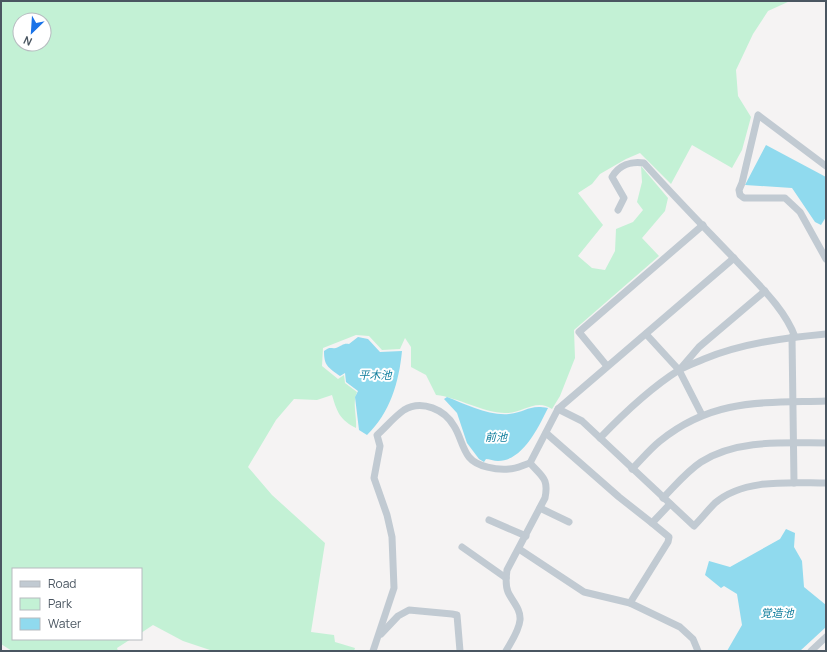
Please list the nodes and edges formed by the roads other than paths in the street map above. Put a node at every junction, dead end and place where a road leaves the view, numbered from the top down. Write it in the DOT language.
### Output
graph roads {
  1 [pos="826,166"];
  2 [pos="618,210"];
  3 [pos="703,225"];
  4 [pos="734,258"];
  5 [pos="826,259"];
  6 [pos="764,291"];
  7 [pos="646,334"];
  8 [pos="826,334"];
  9 [pos="793,337"];
  10 [pos="607,366"];
  11 [pos="679,370"];
  12 [pos="826,401"];
  13 [pos="793,402"];
  14 [pos="558,409"];
  15 [pos="702,415"];
  16 [pos="546,433"];
  17 [pos="600,438"];
  18 [pos="793,443"];
  19 [pos="826,443"];
  20 [pos="530,464"];
  21 [pos="632,469"];
  22 [pos="794,483"];
  23 [pos="826,483"];
  24 [pos="663,498"];
  25 [pos="670,504"];
  26 [pos="540,508"];
  27 [pos="489,520"];
  28 [pos="568,522"];
  29 [pos="652,523"];
  30 [pos="526,536"];
  31 [pos="462,547"];
  32 [pos="519,549"];
  33 [pos="506,578"];
  34 [pos="630,603"];
  35 [pos="378,637"];
  36 [pos="826,637"];
  37 [pos="460,648"];
  38 [pos="373,651"];
  39 [pos="466,651"];
  40 [pos="506,651"];
  41 [pos="698,651"];
  42 [pos="811,651"];
  1 -- 5 [label="street"];
  2 -- 3 [label="street"];
  3 -- 4 [label="street"];
  3 -- 10 [label="street"];
  4 -- 6 [label="street"];
  4 -- 7 [label="street"];
  6 -- 9 [label="street"];
  6 -- 11 [label="street"];
  7 -- 10 [label="street"];
  7 -- 11 [label="street"];
  8 -- 9 [label="street"];
  9 -- 11 [label="street"];
  9 -- 13 [label="street"];
  10 -- 14 [label="street"];
  11 -- 15 [label="street"];
  11 -- 17 [label="street"];
  12 -- 13 [label="street"];
  13 -- 15 [label="street"];
  13 -- 18 [label="street"];
  14 -- 16 [label="street"];
  14 -- 17 [label="street"];
  15 -- 21 [label="street"];
  16 -- 20 [label="street"];
  16 -- 29 [label="street"];
  17 -- 21 [label="street"];
  18 -- 19 [label="street"];
  18 -- 22 [label="street"];
  18 -- 24 [label="street"];
  20 -- 26 [label="street"];
  20 -- 35 [label="street"];
  21 -- 24 [label="street"];
  22 -- 23 [label="street"];
  22 -- 25 [label="street"];
  24 -- 25 [label="street"];
  25 -- 29 [label="street"];
  26 -- 28 [label="street"];
  26 -- 30 [label="street"];
  27 -- 30 [label="street"];
  29 -- 34 [label="street"];
  30 -- 32 [label="street"];
  31 -- 33 [label="street"];
  32 -- 33 [label="street"];
  32 -- 34 [label="street"];
  33 -- 40 [label="street"];
  34 -- 41 [label="street"];
  35 -- 37 [label="street"];
  35 -- 38 [label="street"];
  36 -- 42 [label="street"];
  37 -- 39 [label="street"];
}
